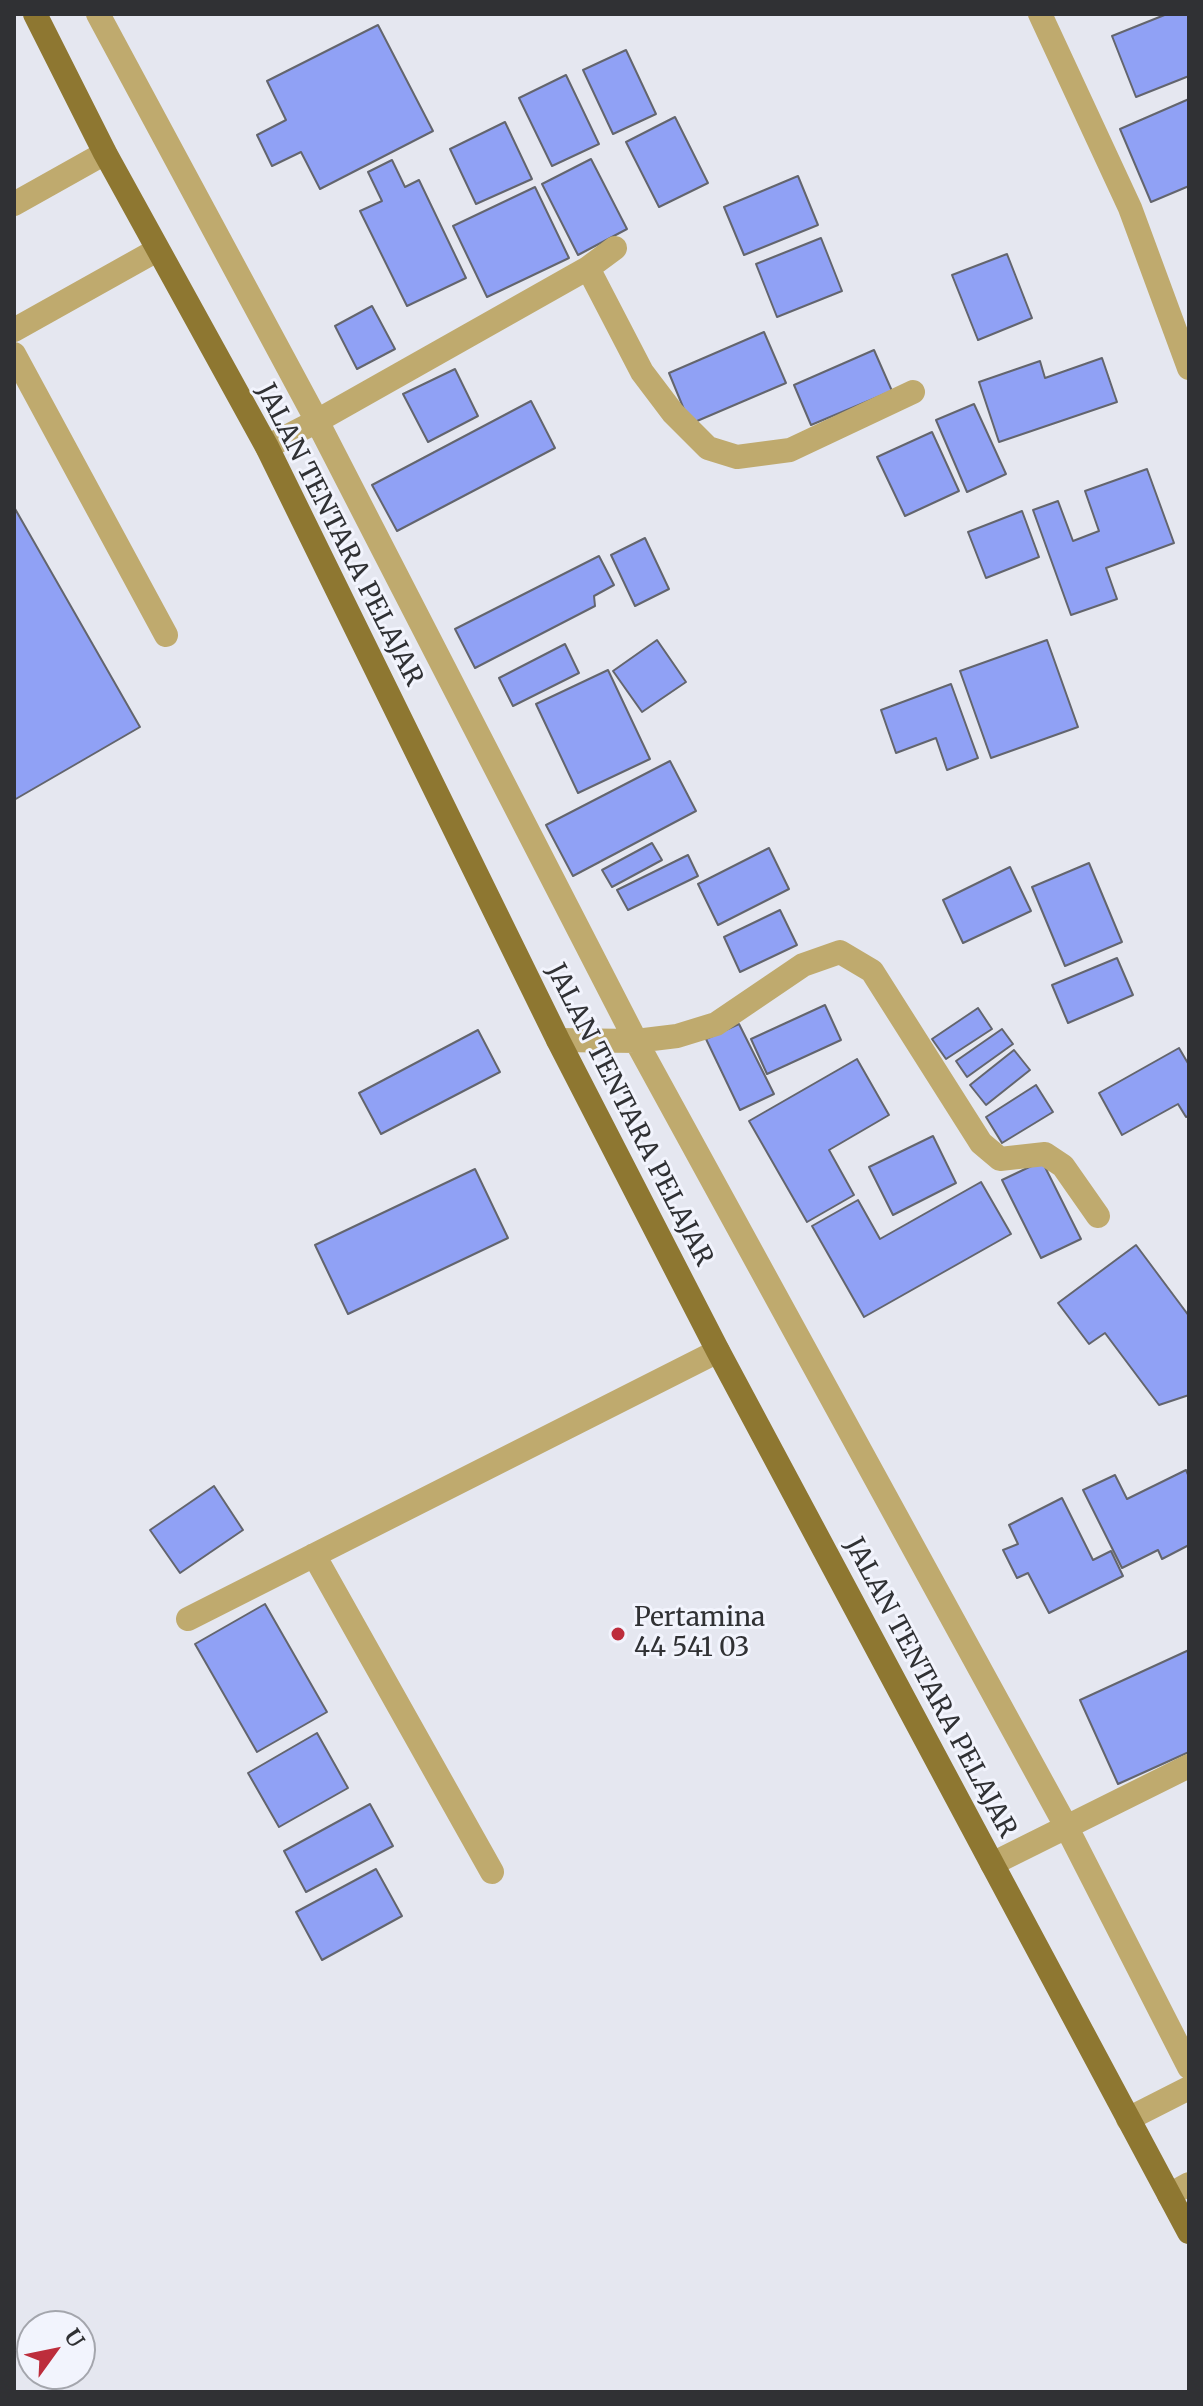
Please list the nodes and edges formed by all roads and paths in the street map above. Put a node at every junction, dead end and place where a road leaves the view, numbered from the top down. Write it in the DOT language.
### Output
graph roads {
  1 [pos="35,14"];
  2 [pos="98,14"];
  3 [pos="1040,14"];
  4 [pos="105,153"];
  5 [pos="14,204"];
  6 [pos="615,248"];
  7 [pos="157,250"];
  8 [pos="588,268"];
  9 [pos="14,330"];
  10 [pos="14,354"];
  11 [pos="1189,368"];
  12 [pos="913,392"];
  13 [pos="317,421"];
  14 [pos="267,447"];
  15 [pos="166,635"];
  16 [pos="558,1040"];
  17 [pos="636,1041"];
  18 [pos="1098,1216"];
  19 [pos="718,1351"];
  20 [pos="314,1555"];
  21 [pos="188,1619"];
  22 [pos="1189,1766"];
  23 [pos="1067,1828"];
  24 [pos="992,1864"];
  25 [pos="492,1872"];
  26 [pos="1189,2067"];
  27 [pos="1189,2088"];
  28 [pos="1128,2119"];
  29 [pos="1179,2189"];
  30 [pos="1189,2232"];
  1 -- 4 [label="main road, JALAN TENTARA PELAJAR"];
  2 -- 13 [label="street"];
  3 -- 11 [label="street"];
  4 -- 5 [label="street"];
  4 -- 7 [label="main road, JALAN TENTARA PELAJAR"];
  6 -- 8 [label="street"];
  7 -- 9 [label="street"];
  7 -- 14 [label="main road, JALAN TENTARA PELAJAR"];
  8 -- 12 [label="street"];
  8 -- 13 [label="street"];
  10 -- 15 [label="street"];
  13 -- 14 [label="street"];
  13 -- 17 [label="street"];
  14 -- 16 [label="main road, JALAN TENTARA PELAJAR"];
  16 -- 17 [label="street"];
  16 -- 19 [label="main road, JALAN TENTARA PELAJAR"];
  17 -- 18 [label="street"];
  17 -- 23 [label="street"];
  19 -- 20 [label="street"];
  19 -- 24 [label="main road, JALAN TENTARA PELAJAR"];
  20 -- 21 [label="street"];
  20 -- 25 [label="street"];
  22 -- 23 [label="street"];
  23 -- 24 [label="street"];
  23 -- 26 [label="street"];
  24 -- 28 [label="main road, JALAN TENTARA PELAJAR"];
  27 -- 28 [label="street"];
  28 -- 29 [label="main road, JALAN TENTARA PELAJAR"];
  29 -- 30 [label="main road, JALAN TENTARA PELAJAR"];
}
